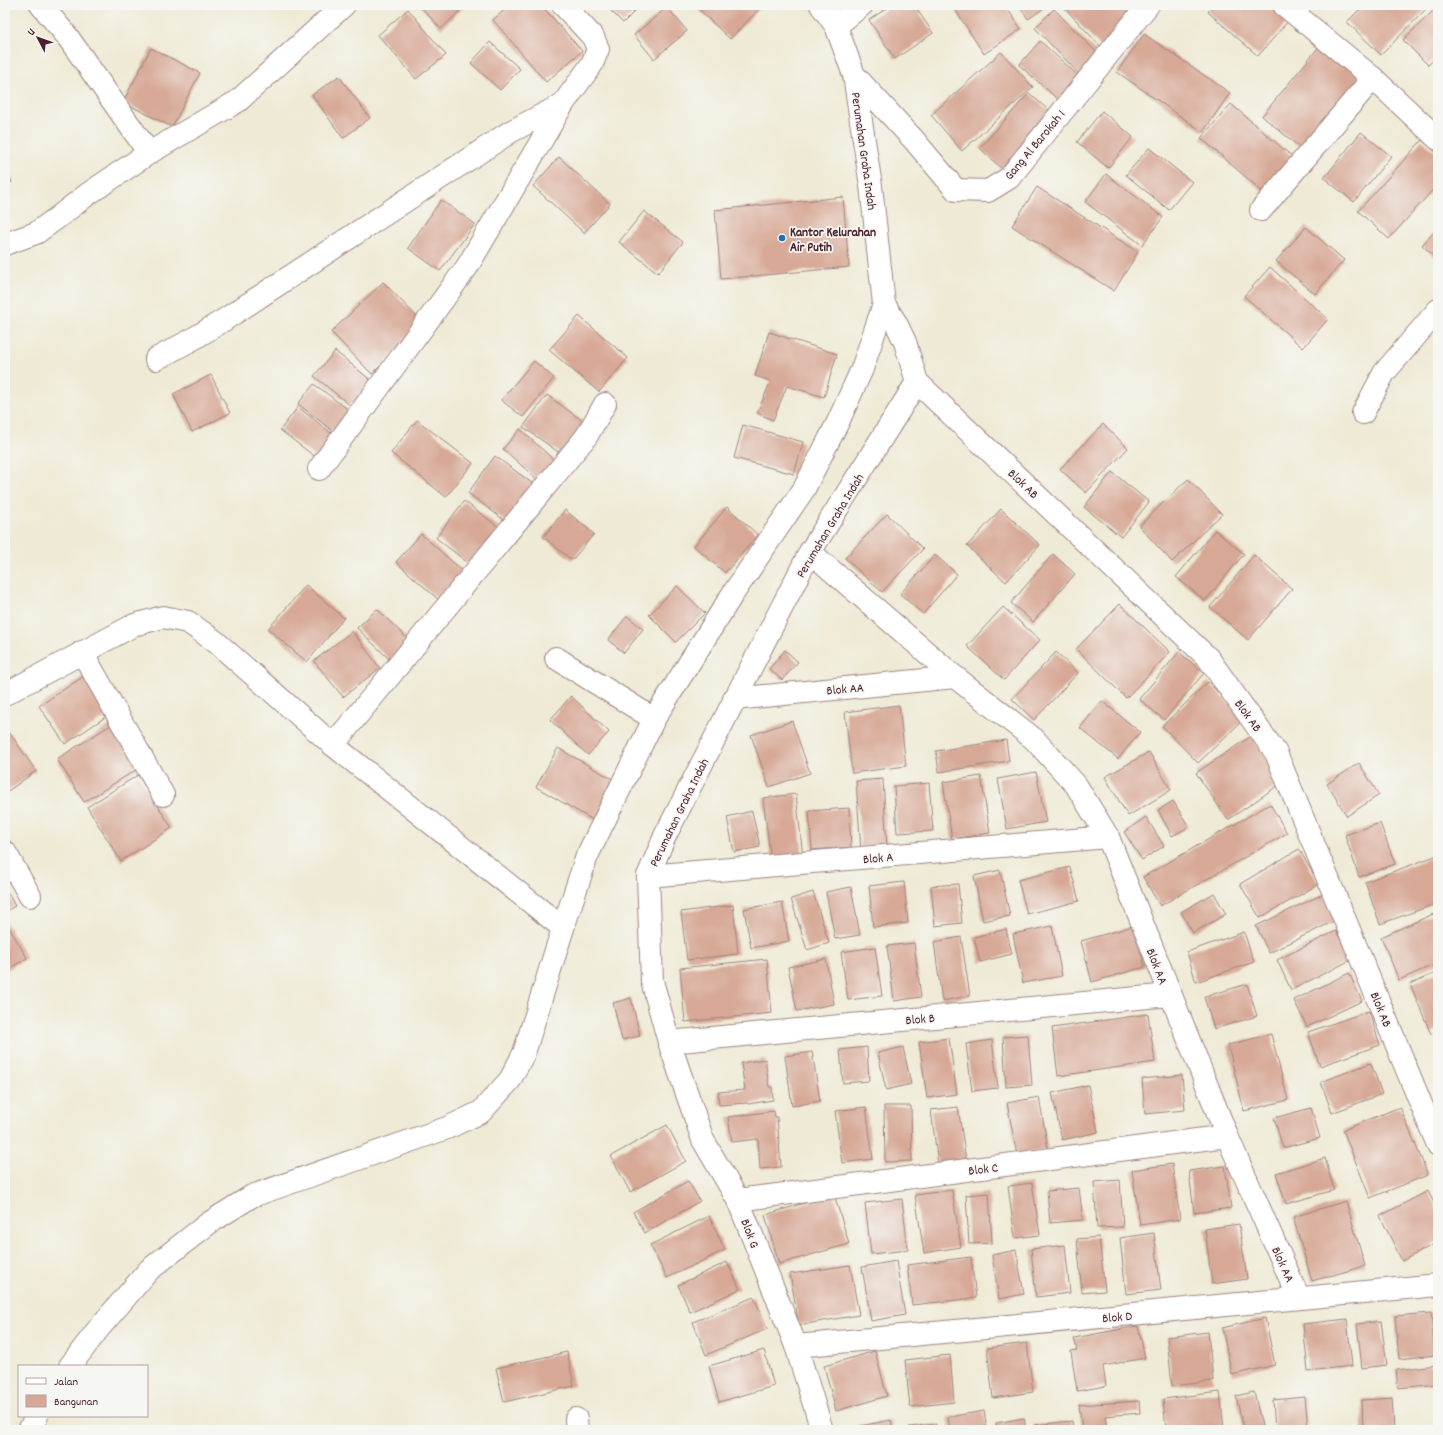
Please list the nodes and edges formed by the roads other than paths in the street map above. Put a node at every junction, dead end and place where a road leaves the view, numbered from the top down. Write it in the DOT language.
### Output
graph roads {
  1 [pos="41,5"];
  2 [pos="344,5"];
  3 [pos="563,5"];
  4 [pos="821,5"];
  5 [pos="862,5"];
  6 [pos="1148,5"];
  7 [pos="1284,5"];
  8 [pos="836,26"];
  9 [pos="854,75"];
  10 [pos="1373,78"];
  11 [pos="563,104"];
  12 [pos="1438,139"];
  13 [pos="149,153"];
  14 [pos="1261,210"];
  15 [pos="5,244"];
  16 [pos="884,304"];
  17 [pos="1438,310"];
  18 [pos="156,359"];
  19 [pos="917,382"];
  20 [pos="606,404"];
  21 [pos="1363,413"];
  22 [pos="320,469"];
  23 [pos="810,552"];
  24 [pos="82,652"];
  25 [pos="556,658"];
  26 [pos="955,678"];
  27 [pos="5,694"];
  28 [pos="734,699"];
  29 [pos="654,719"];
  30 [pos="332,745"];
  31 [pos="163,795"];
  32 [pos="1108,837"];
  33 [pos="5,852"];
  34 [pos="648,876"];
  35 [pos="30,896"];
  36 [pos="562,928"];
  37 [pos="1170,995"];
  38 [pos="669,1042"];
  39 [pos="1436,1134"];
  40 [pos="1227,1136"];
  41 [pos="738,1200"];
  42 [pos="1438,1285"];
  43 [pos="1299,1298"];
  44 [pos="796,1346"];
  45 [pos="71,1365"];
  46 [pos="36,1417"];
  47 [pos="29,1430"];
  48 [pos="822,1430"];
  1 -- 13 [label="street"];
  2 -- 13 [label="street"];
  3 -- 11 [label="street"];
  4 -- 8 [label="street, Perumahan Graha Indah"];
  5 -- 8 [label="street"];
  6 -- 9 [label="street, Gang Al Barokah 1"];
  7 -- 10 [label="street"];
  8 -- 9 [label="street, Perumahan Graha Indah"];
  9 -- 16 [label="street, Perumahan Graha Indah"];
  10 -- 12 [label="street"];
  10 -- 14 [label="street"];
  11 -- 18 [label="street"];
  11 -- 22 [label="street"];
  13 -- 15 [label="street"];
  16 -- 19 [label="street, Perumahan Graha Indah"];
  16 -- 29 [label="street"];
  17 -- 21 [label="street"];
  19 -- 23 [label="street, Perumahan Graha Indah"];
  19 -- 39 [label="street, Blok AB"];
  20 -- 30 [label="street"];
  23 -- 26 [label="street, Blok AA"];
  23 -- 28 [label="street, Perumahan Graha Indah"];
  24 -- 27 [label="street"];
  24 -- 30 [label="street"];
  24 -- 31 [label="street"];
  25 -- 29 [label="street"];
  26 -- 28 [label="street, Blok AA"];
  26 -- 32 [label="street, Blok AA"];
  28 -- 34 [label="street, Perumahan Graha Indah"];
  29 -- 36 [label="street"];
  30 -- 36 [label="street"];
  32 -- 34 [label="street, Blok A"];
  32 -- 37 [label="street, Blok AA"];
  33 -- 35 [label="street"];
  34 -- 38 [label="street, Perumahan Graha Indah"];
  36 -- 45 [label="street"];
  37 -- 38 [label="street, Blok B"];
  37 -- 40 [label="street, Blok AA"];
  38 -- 41 [label="street, Blok G"];
  40 -- 41 [label="street, Blok C"];
  40 -- 43 [label="street, Blok AA"];
  41 -- 44 [label="street, Blok G"];
  42 -- 43 [label="street, Blok D"];
  43 -- 44 [label="street, Blok D"];
  44 -- 48 [label="street, Blok G"];
  46 -- 47 [label="street"];
}
